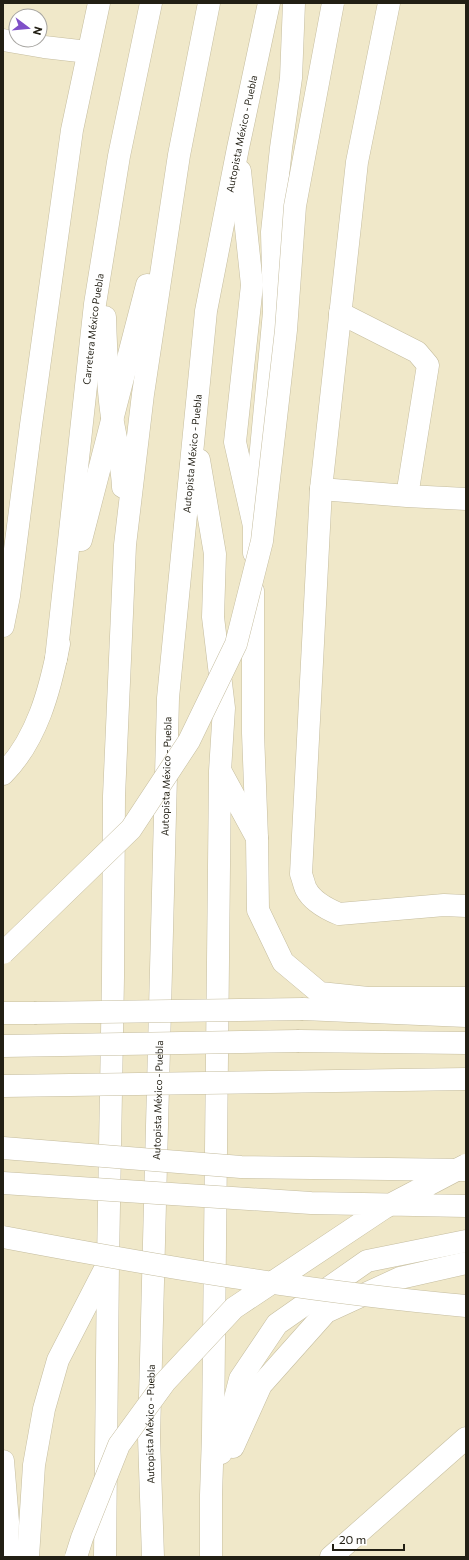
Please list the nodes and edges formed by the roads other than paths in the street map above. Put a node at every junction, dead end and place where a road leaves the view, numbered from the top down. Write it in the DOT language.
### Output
graph roads {
  1 [pos="99,3"];
  2 [pos="152,3"];
  3 [pos="210,3"];
  4 [pos="269,3"];
  5 [pos="294,3"];
  6 [pos="333,3"];
  7 [pos="389,3"];
  8 [pos="3,40"];
  9 [pos="88,52"];
  10 [pos="238,148"];
  11 [pos="179,155"];
  12 [pos="110,212"];
  13 [pos="340,313"];
  14 [pos="112,417"];
  15 [pos="194,430"];
  16 [pos="321,488"];
  17 [pos="407,496"];
  18 [pos="466,499"];
  19 [pos="254,526"];
  20 [pos="125,545"];
  21 [pos="3,626"];
  22 [pos="56,659"];
  23 [pos="220,771"];
  24 [pos="3,774"];
  25 [pos="257,838"];
  26 [pos="466,906"];
  27 [pos="3,953"];
  28 [pos="466,998"];
  29 [pos="3,1013"];
  30 [pos="466,1016"];
  31 [pos="466,1043"];
  32 [pos="3,1046"];
  33 [pos="466,1079"];
  34 [pos="3,1086"];
  35 [pos="3,1148"];
  36 [pos="466,1165"];
  37 [pos="466,1170"];
  38 [pos="3,1183"];
  39 [pos="466,1206"];
  40 [pos="3,1237"];
  41 [pos="466,1241"];
  42 [pos="108,1262"];
  43 [pos="466,1263"];
  44 [pos="466,1306"];
  45 [pos="466,1438"];
  46 [pos="3,1462"];
  47 [pos="211,1495"];
  48 [pos="7,1557"];
  49 [pos="28,1557"];
  50 [pos="76,1557"];
  51 [pos="105,1557"];
  52 [pos="153,1557"];
  53 [pos="211,1557"];
  54 [pos="331,1557"];
  1 -- 9 [label="main road"];
  2 -- 12 [label="main road, Carretera México Puebla"];
  3 -- 11 [label="main road"];
  4 -- 10 [label="main road, Autopista México - Puebla"];
  5 -- 19 [label="main road"];
  6 -- 27 [label="main road, bridge"];
  7 -- 13 [label="main road"];
  8 -- 9 [label="main road"];
  9 -- 21 [label="main road"];
  10 -- 15 [label="main road, Autopista México - Puebla"];
  10 -- 19 [label="main road"];
  11 -- 14 [label="main road"];
  11 -- 20 [label="main road"];
  12 -- 14 [label="main road"];
  12 -- 22 [label="main road, Carretera México Puebla"];
  13 -- 16 [label="main road"];
  13 -- 17 [label="main road"];
  14 -- 20 [label="main road"];
  14 -- 22 [label="main road"];
  15 -- 23 [label="main road"];
  15 -- 52 [label="main road, Autopista México - Puebla"];
  16 -- 17 [label="main road"];
  16 -- 26 [label="main road"];
  17 -- 18 [label="main road"];
  19 -- 25 [label="main road"];
  20 -- 42 [label="main road"];
  22 -- 24 [label="main road"];
  23 -- 25 [label="main road"];
  23 -- 47 [label="main road"];
  25 -- 28 [label="main road"];
  29 -- 30 [label="main road, bridge"];
  31 -- 32 [label="main road, bridge"];
  33 -- 34 [label="main road, bridge"];
  35 -- 37 [label="main road, bridge"];
  36 -- 50 [label="main road, bridge"];
  38 -- 39 [label="main road, bridge"];
  40 -- 44 [label="main road, bridge"];
  41 -- 47 [label="main road"];
  42 -- 49 [label="main road"];
  42 -- 51 [label="main road"];
  43 -- 47 [label="main road"];
  45 -- 54 [label="main road"];
  46 -- 48 [label="main road"];
  47 -- 53 [label="main road"];
}
